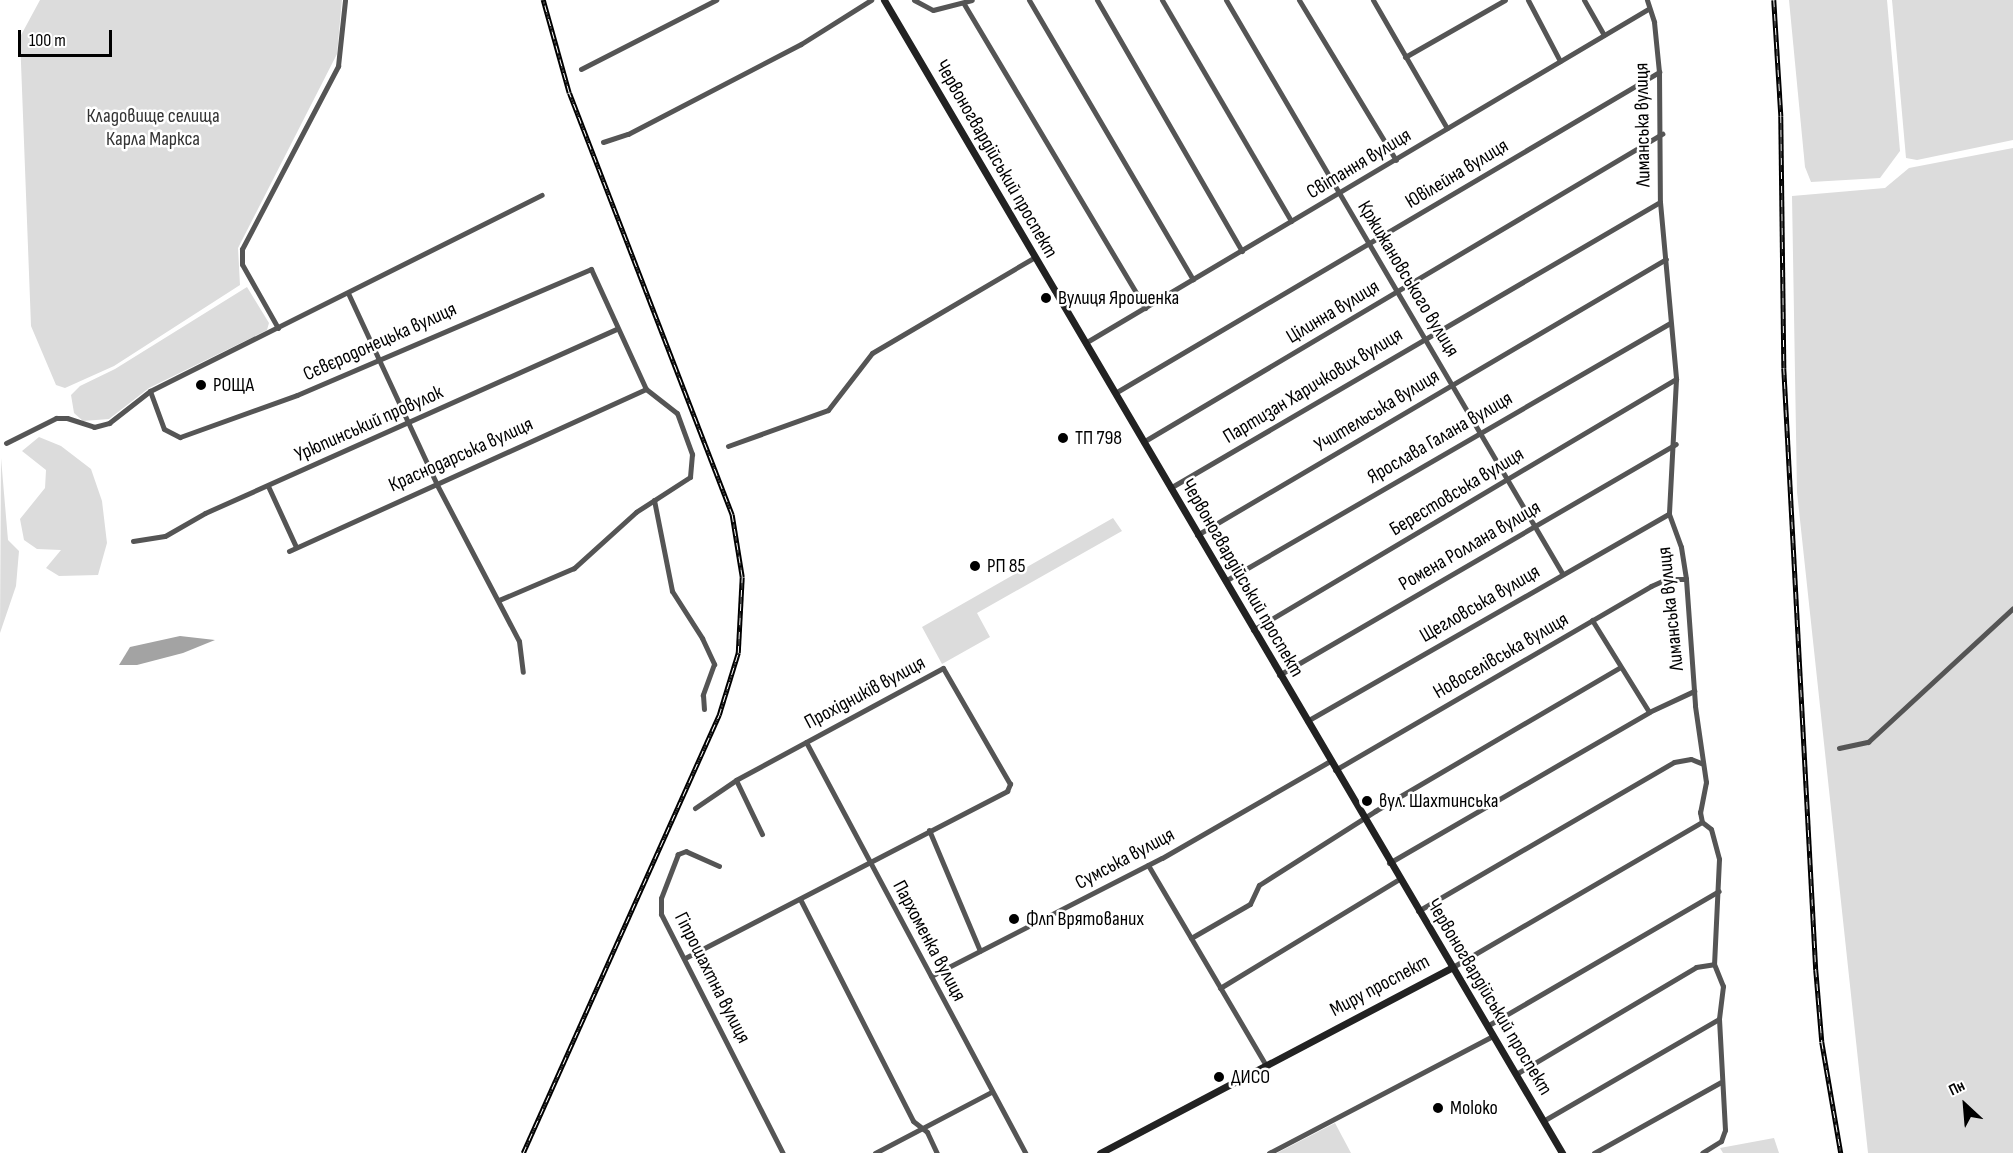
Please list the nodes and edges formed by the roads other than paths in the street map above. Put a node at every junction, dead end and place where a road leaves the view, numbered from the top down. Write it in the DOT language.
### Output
graph roads {
  1 [pos="345,0"];
  2 [pos="716,0"];
  3 [pos="871,0"];
  4 [pos="884,0"];
  5 [pos="914,0"];
  6 [pos="972,0"];
  7 [pos="1029,0"];
  8 [pos="1097,0"];
  9 [pos="1162,0"];
  10 [pos="1226,0"];
  11 [pos="1299,0"];
  12 [pos="1372,0"];
  13 [pos="1505,0"];
  14 [pos="1528,0"];
  15 [pos="1584,0"];
  16 [pos="1647,0"];
  17 [pos="964,4"];
  18 [pos="1648,9"];
  19 [pos="1604,35"];
  20 [pos="1405,57"];
  21 [pos="1560,61"];
  22 [pos="581,69"];
  23 [pos="1659,72"];
  24 [pos="1447,128"];
  25 [pos="1662,134"];
  26 [pos="603,142"];
  27 [pos="1396,160"];
  28 [pos="1340,193"];
  29 [pos="542,195"];
  30 [pos="1660,202"];
  31 [pos="1291,221"];
  32 [pos="1370,243"];
  33 [pos="1242,251"];
  34 [pos="1035,257"];
  35 [pos="1666,259"];
  36 [pos="1193,280"];
  37 [pos="1397,291"];
  38 [pos="348,293"];
  39 [pos="1145,308"];
  40 [pos="1670,323"];
  41 [pos="278,328"];
  42 [pos="617,328"];
  43 [pos="1425,337"];
  44 [pos="1085,343"];
  45 [pos="380,357"];
  46 [pos="1676,379"];
  47 [pos="1452,384"];
  48 [pos="646,389"];
  49 [pos="150,391"];
  50 [pos="1114,393"];
  51 [pos="409,422"];
  52 [pos="1480,432"];
  53 [pos="6,442"];
  54 [pos="1143,442"];
  55 [pos="1676,444"];
  56 [pos="728,446"];
  57 [pos="1509,479"];
  58 [pos="436,483"];
  59 [pos="268,486"];
  60 [pos="1170,488"];
  61 [pos="654,500"];
  62 [pos="1669,514"];
  63 [pos="1536,524"];
  64 [pos="1197,535"];
  65 [pos="133,540"];
  66 [pos="296,547"];
  67 [pos="289,550"];
  68 [pos="1562,573"];
  69 [pos="1686,579"];
  70 [pos="1224,581"];
  71 [pos="499,600"];
  72 [pos="2013,608"];
  73 [pos="1592,620"];
  74 [pos="1253,630"];
  75 [pos="1620,667"];
  76 [pos="523,672"];
  77 [pos="1279,675"];
  78 [pos="1694,691"];
  79 [pos="704,709"];
  80 [pos="1649,712"];
  81 [pos="1307,721"];
  82 [pos="806,742"];
  83 [pos="1839,747"];
  84 [pos="1330,761"];
  85 [pos="1701,764"];
  86 [pos="1335,770"];
  87 [pos="736,780"];
  88 [pos="695,808"];
  89 [pos="1364,820"];
  90 [pos="1702,822"];
  91 [pos="929,830"];
  92 [pos="762,834"];
  93 [pos="870,862"];
  94 [pos="1389,863"];
  95 [pos="1148,865"];
  96 [pos="719,866"];
  97 [pos="1399,879"];
  98 [pos="1719,891"];
  99 [pos="800,899"];
  100 [pos="1418,911"];
  101 [pos="1191,938"];
  102 [pos="980,951"];
  103 [pos="685,958"];
  104 [pos="1714,964"];
  105 [pos="1451,968"];
  106 [pos="931,976"];
  107 [pos="1220,988"];
  108 [pos="1719,1019"];
  109 [pos="1487,1026"];
  110 [pos="1493,1036"];
  111 [pos="1266,1065"];
  112 [pos="1516,1074"];
  113 [pos="1721,1082"];
  114 [pos="991,1092"];
  115 [pos="1543,1120"];
  116 [pos="921,1129"];
  117 [pos="783,1153"];
  118 [pos="875,1153"];
  119 [pos="937,1153"];
  120 [pos="1025,1153"];
  121 [pos="1100,1153"];
  122 [pos="1269,1153"];
  123 [pos="1562,1153"];
  124 [pos="1594,1153"];
  125 [pos="1702,1153"];
  1 -- 41 [label="street"];
  2 -- 22 [label="street"];
  3 -- 26 [label="street"];
  4 -- 34 [label="main road, Червоногвардійський проспект"];
  5 -- 17 [label="street"];
  6 -- 17 [label="street"];
  7 -- 36 [label="street"];
  8 -- 33 [label="street"];
  9 -- 31 [label="street"];
  10 -- 28 [label="street, Кржижановського вулиця"];
  11 -- 27 [label="street"];
  12 -- 20 [label="street"];
  13 -- 20 [label="street"];
  14 -- 21 [label="street"];
  15 -- 19 [label="street"];
  16 -- 18 [label="street, Лиманська вулиця"];
  17 -- 39 [label="street"];
  18 -- 19 [label="street, Світання вулиця"];
  18 -- 23 [label="street, Лиманська вулиця"];
  19 -- 21 [label="street, Світання вулиця"];
  20 -- 24 [label="street"];
  21 -- 24 [label="street, Світання вулиця"];
  23 -- 25 [label="street, Лиманська вулиця"];
  23 -- 32 [label="street, Ювілейна вулиця"];
  24 -- 27 [label="street, Світання вулиця"];
  25 -- 30 [label="street, Лиманська вулиця"];
  25 -- 37 [label="street, Цілинна вулиця"];
  27 -- 28 [label="street, Світання вулиця"];
  28 -- 31 [label="street, Світання вулиця"];
  28 -- 32 [label="street, Кржижановського вулиця"];
  29 -- 38 [label="street"];
  30 -- 35 [label="street, Лиманська вулиця"];
  30 -- 43 [label="street, Партизан Харичкових вулиця"];
  31 -- 33 [label="street, Світання вулиця"];
  32 -- 37 [label="street, Кржижановського вулиця"];
  32 -- 50 [label="street, Ювілейна вулиця"];
  33 -- 36 [label="street, Світання вулиця"];
  34 -- 44 [label="main road, Червоногвардійський проспект"];
  34 -- 56 [label="street"];
  35 -- 40 [label="street, Лиманська вулиця"];
  35 -- 47 [label="street, Учительська вулиця"];
  36 -- 39 [label="street, Світання вулиця"];
  37 -- 43 [label="street, Кржижановського вулиця"];
  37 -- 54 [label="street, Цілинна вулиця"];
  38 -- 41 [label="street"];
  38 -- 45 [label="street"];
  39 -- 44 [label="street, Світання вулиця"];
  40 -- 46 [label="street, Лиманська вулиця"];
  40 -- 52 [label="street, Ярослава Галана вулиця"];
  41 -- 49 [label="street"];
  42 -- 45 [label="street, Сєвєродонецька вулиця"];
  42 -- 48 [label="street"];
  42 -- 51 [label="street, Урюпинський провулок"];
  43 -- 47 [label="street, Кржижановського вулиця"];
  43 -- 60 [label="street, Партизан Харичкових вулиця"];
  44 -- 50 [label="main road, Червоногвардійський проспект"];
  45 -- 49 [label="street, Сєвєродонецька вулиця"];
  45 -- 51 [label="street"];
  46 -- 55 [label="street, Лиманська вулиця"];
  46 -- 57 [label="street, Берестовська вулиця"];
  47 -- 52 [label="street, Кржижановського вулиця"];
  47 -- 64 [label="street, Учительська вулиця"];
  48 -- 58 [label="street, Краснодарська вулиця"];
  48 -- 61 [label="street"];
  49 -- 53 [label="street"];
  50 -- 54 [label="main road, Червоногвардійський проспект"];
  51 -- 58 [label="street"];
  51 -- 59 [label="street, Урюпинський провулок"];
  52 -- 57 [label="street, Кржижановського вулиця"];
  52 -- 70 [label="street, Ярослава Галана вулиця"];
  54 -- 60 [label="main road, Червоногвардійський проспект"];
  55 -- 62 [label="street, Лиманська вулиця"];
  55 -- 63 [label="street, Ромена Роллана вулиця"];
  57 -- 63 [label="street, Кржижановського вулиця"];
  57 -- 74 [label="street, Берестовська вулиця"];
  58 -- 66 [label="street, Краснодарська вулиця"];
  58 -- 71 [label="street"];
  59 -- 65 [label="street, Урюпинський провулок"];
  59 -- 66 [label="street"];
  60 -- 64 [label="main road, Червоногвардійський проспект"];
  61 -- 71 [label="street"];
  61 -- 79 [label="street"];
  62 -- 68 [label="street, Щегловська вулиця"];
  62 -- 69 [label="street, Лиманська вулиця"];
  63 -- 68 [label="street, Кржижановського вулиця"];
  63 -- 77 [label="street, Ромена Роллана вулиця"];
  64 -- 70 [label="main road, Червоногвардійський проспект"];
  66 -- 67 [label="street, Краснодарська вулиця"];
  68 -- 81 [label="street, Щегловська вулиця"];
  69 -- 73 [label="street, Новоселівська вулиця"];
  69 -- 78 [label="street, Лиманська вулиця"];
  70 -- 74 [label="main road, Червоногвардійський проспект"];
  71 -- 76 [label="street"];
  72 -- 83 [label="street"];
  73 -- 75 [label="street"];
  73 -- 86 [label="street, Новоселівська вулиця"];
  74 -- 77 [label="main road, Червоногвардійський проспект"];
  75 -- 80 [label="street"];
  75 -- 89 [label="street"];
  77 -- 81 [label="main road, Червоногвардійський проспект"];
  78 -- 80 [label="street"];
  78 -- 85 [label="street, Лиманська вулиця"];
  80 -- 94 [label="street"];
  81 -- 84 [label="main road, Червоногвардійський проспект"];
  82 -- 87 [label="street, Прохідників вулиця"];
  82 -- 91 [label="street, Прохідників вулиця"];
  82 -- 93 [label="street, Пархоменка вулиця"];
  84 -- 86 [label="main road, Червоногвардійський проспект"];
  84 -- 95 [label="street, Сумська вулиця"];
  85 -- 90 [label="street, Лиманська вулиця"];
  85 -- 100 [label="street"];
  86 -- 89 [label="main road, Червоногвардійський проспект"];
  87 -- 88 [label="street, Прохідників вулиця"];
  87 -- 92 [label="street"];
  89 -- 94 [label="main road, Червоногвардійський проспект"];
  89 -- 101 [label="street"];
  90 -- 98 [label="street"];
  90 -- 105 [label="street, Миру проспект"];
  91 -- 93 [label="street"];
  91 -- 102 [label="street"];
  93 -- 99 [label="street"];
  93 -- 106 [label="street, Пархоменка вулиця"];
  94 -- 97 [label="main road, Червоногвардійський проспект"];
  95 -- 101 [label="street"];
  95 -- 102 [label="street, Сумська вулиця"];
  96 -- 103 [label="street, Гіпрошахтна вулиця"];
  97 -- 100 [label="main road, Червоногвардійський проспект"];
  97 -- 107 [label="street"];
  98 -- 104 [label="street"];
  98 -- 109 [label="street"];
  99 -- 103 [label="street"];
  99 -- 116 [label="street"];
  100 -- 105 [label="main road, Червоногвардійський проспект"];
  101 -- 107 [label="street"];
  102 -- 106 [label="street, Сумська вулиця"];
  103 -- 117 [label="street, Гіпрошахтна вулиця"];
  104 -- 108 [label="street"];
  104 -- 112 [label="street"];
  105 -- 109 [label="main road, Червоногвардійський проспект"];
  105 -- 111 [label="main road, Миру проспект"];
  106 -- 114 [label="street, Пархоменка вулиця"];
  107 -- 111 [label="street"];
  108 -- 113 [label="street"];
  108 -- 115 [label="street"];
  109 -- 110 [label="main road, Червоногвардійський проспект"];
  110 -- 112 [label="main road, Червоногвардійський проспект"];
  110 -- 122 [label="street"];
  111 -- 121 [label="main road, Миру проспект"];
  112 -- 115 [label="main road, Червоногвардійський проспект"];
  113 -- 124 [label="street"];
  113 -- 125 [label="street"];
  114 -- 116 [label="street"];
  114 -- 120 [label="street, Пархоменка вулиця"];
  115 -- 123 [label="main road, Червоногвардійський проспект"];
  116 -- 118 [label="street"];
  116 -- 119 [label="street"];
}
